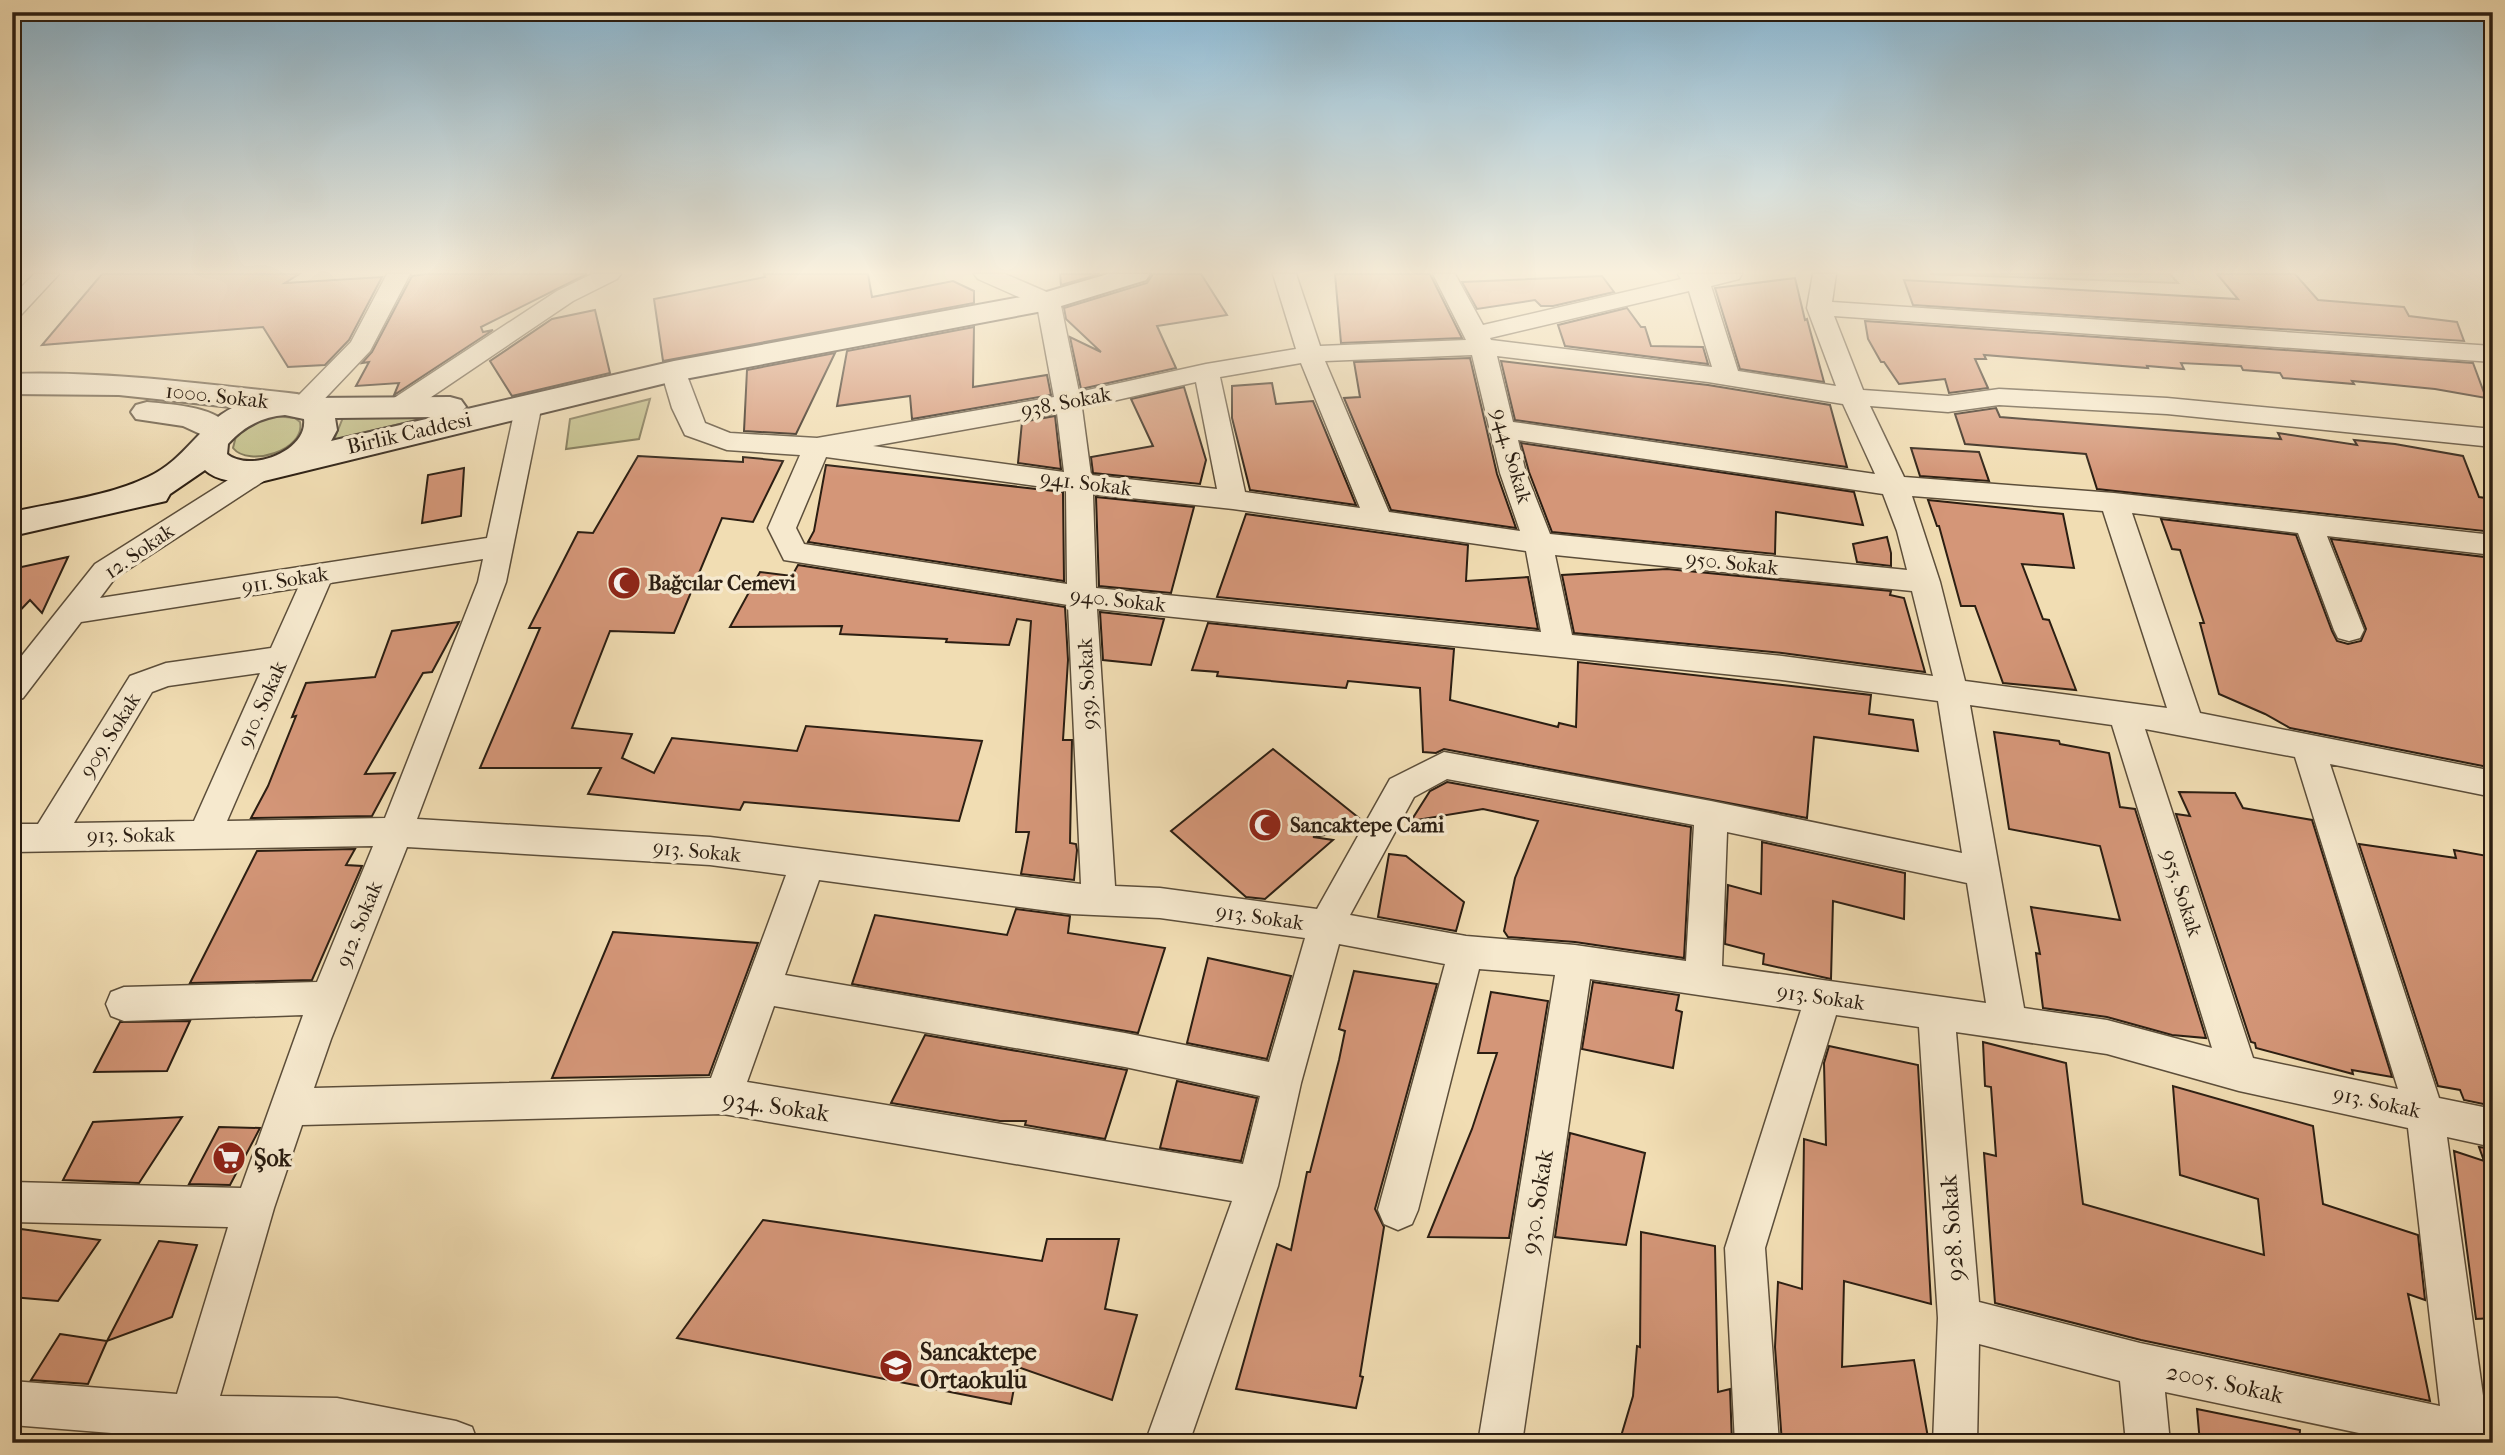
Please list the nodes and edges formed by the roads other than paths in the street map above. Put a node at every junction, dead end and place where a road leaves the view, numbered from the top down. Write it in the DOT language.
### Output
graph roads {
  1 [pos="363,342"];
  2 [pos="496,342"];
  3 [pos="829,342"];
  4 [pos="1056,342"];
  5 [pos="1306,342"];
  6 [pos="1456,342"];
  7 [pos="1480,342"];
  8 [pos="1491,342"];
  9 [pos="1716,342"];
  10 [pos="1832,342"];
  11 [pos="2316,342"];
  12 [pos="1310,354"];
  13 [pos="2493,354"];
  14 [pos="674,371"];
  15 [pos="1206,372"];
  16 [pos="1728,379"];
  17 [pos="12,384"];
  18 [pos="1853,397"];
  19 [pos="1068,403"];
  20 [pos="12,404"];
  21 [pos="530,404"];
  22 [pos="303,406"];
  23 [pos="397,408"];
  24 [pos="1503,429"];
  25 [pos="216,438"];
  26 [pos="2493,438"];
  27 [pos="817,447"];
  28 [pos="264,468"];
  29 [pos="1079,483"];
  30 [pos="1894,486"];
  31 [pos="129,499"];
  32 [pos="1233,500"];
  33 [pos="2114,502"];
  34 [pos="1378,519"];
  35 [pos="12,524"];
  36 [pos="2309,525"];
  37 [pos="1539,543"];
  38 [pos="2493,545"];
  39 [pos="499,546"];
  40 [pos="319,575"];
  41 [pos="1926,582"];
  42 [pos="1082,597"];
  43 [pos="72,613"];
  44 [pos="2349,630"];
  45 [pos="1559,646"];
  46 [pos="282,658"];
  47 [pos="12,690"];
  48 [pos="1952,690"];
  49 [pos="2124,713"];
  50 [pos="2188,723"];
  51 [pos="2308,747"];
  52 [pos="2493,784"];
  53 [pos="1711,815"];
  54 [pos="396,832"];
  55 [pos="205,833"];
  56 [pos="47,837"];
  57 [pos="12,838"];
  58 [pos="807,862"];
  59 [pos="1984,872"];
  60 [pos="1099,901"];
  61 [pos="1326,926"];
  62 [pos="1466,952"];
  63 [pos="1575,961"];
  64 [pos="1703,980"];
  65 [pos="762,988"];
  66 [pos="1822,997"];
  67 [pos="328,998"];
  68 [pos="124,1004"];
  69 [pos="1936,1013"];
  70 [pos="2008,1024"];
  71 [pos="2239,1073"];
  72 [pos="1282,1083"];
  73 [pos="723,1097"];
  74 [pos="288,1107"];
  75 [pos="2425,1112"];
  76 [pos="2493,1128"];
  77 [pos="1258,1186"];
  78 [pos="12,1202"];
  79 [pos="254,1208"];
  80 [pos="1398,1210"];
  81 [pos="1958,1318"];
  82 [pos="2140,1365"];
  83 [pos="12,1403"];
  84 [pos="186,1430"];
  85 [pos="2475,1439"];
  86 [pos="456,1443"];
  87 [pos="1167,1443"];
  88 [pos="1500,1443"];
  89 [pos="1757,1443"];
  90 [pos="1955,1443"];
  91 [pos="2148,1443"];
  1 -- 22 [label="street"];
  2 -- 23 [label="street"];
  3 -- 14 [label="main road, Birlik Caddesi"];
  4 -- 19 [label="street, 939. Sokak"];
  5 -- 12 [label="street"];
  6 -- 12 [label="street, 938. Sokak"];
  7 -- 24 [label="street, 944. Sokak"];
  8 -- 16 [label="street"];
  9 -- 16 [label="street"];
  10 -- 18 [label="street"];
  11 -- 13 [label="street"];
  12 -- 15 [label="street, 938. Sokak"];
  12 -- 34 [label="street"];
  14 -- 21 [label="main road, Birlik Caddesi"];
  14 -- 27 [label="street, 941. Sokak"];
  15 -- 19 [label="street, 938. Sokak"];
  15 -- 32 [label="street"];
  16 -- 18 [label="street"];
  17 -- 22 [label="main road, 1000. Sokak"];
  18 -- 26 [label="street"];
  18 -- 30 [label="street"];
  19 -- 27 [label="street, 938. Sokak"];
  19 -- 29 [label="street, 939. Sokak"];
  20 -- 25 [label="main road"];
  21 -- 23 [label="main road, Birlik Caddesi"];
  21 -- 28 [label="main road, Birlik Caddesi"];
  21 -- 39 [label="street, 912. Sokak"];
  22 -- 23 [label="main road, Birlik Caddesi"];
  22 -- 25 [label="main road"];
  22 -- 28 [label="main road"];
  24 -- 30 [label="street"];
  24 -- 37 [label="street, 944. Sokak"];
  25 -- 28 [label="main road"];
  25 -- 31 [label="main road"];
  27 -- 29 [label="street, 941. Sokak"];
  27 -- 42 [label="street, 940. Sokak"];
  28 -- 31 [label="main road, Birlik Caddesi"];
  28 -- 43 [label="street, 12. Sokak"];
  29 -- 32 [label="street, 941. Sokak"];
  29 -- 42 [label="street, 939. Sokak"];
  30 -- 33 [label="street"];
  30 -- 41 [label="street"];
  31 -- 35 [label="main road, Birlik Caddesi"];
  32 -- 34 [label="street, 941. Sokak"];
  33 -- 36 [label="street"];
  33 -- 50 [label="street"];
  34 -- 37 [label="street, 941. Sokak"];
  36 -- 38 [label="street"];
  36 -- 44 [label="street"];
  37 -- 41 [label="street, 950. Sokak"];
  37 -- 45 [label="street, 944. Sokak"];
  39 -- 40 [label="street, 911. Sokak"];
  39 -- 54 [label="street, 912. Sokak"];
  40 -- 43 [label="street, 911. Sokak"];
  40 -- 46 [label="street, 910. Sokak"];
  41 -- 48 [label="street"];
  42 -- 45 [label="street, 940. Sokak"];
  42 -- 60 [label="street, 939. Sokak"];
  43 -- 47 [label="street, 12. Sokak"];
  45 -- 48 [label="street, 940. Sokak"];
  46 -- 55 [label="street, 910. Sokak"];
  46 -- 56 [label="street, 909. Sokak"];
  48 -- 49 [label="street, 940. Sokak"];
  48 -- 59 [label="street"];
  49 -- 50 [label="street, 940. Sokak"];
  49 -- 71 [label="street, 955. Sokak"];
  50 -- 51 [label="street, 940. Sokak"];
  51 -- 52 [label="street, 940. Sokak"];
  51 -- 75 [label="street"];
  53 -- 59 [label="street"];
  53 -- 61 [label="street"];
  53 -- 64 [label="street"];
  54 -- 55 [label="street, 913. Sokak"];
  54 -- 58 [label="street, 913. Sokak"];
  54 -- 67 [label="street, 912. Sokak"];
  55 -- 56 [label="street, 913. Sokak"];
  56 -- 57 [label="street, 913. Sokak"];
  58 -- 60 [label="street, 913. Sokak"];
  58 -- 65 [label="street"];
  59 -- 70 [label="street"];
  60 -- 61 [label="street, 913. Sokak"];
  61 -- 62 [label="street, 913. Sokak"];
  61 -- 72 [label="street"];
  62 -- 63 [label="street, 913. Sokak"];
  62 -- 80 [label="street"];
  63 -- 64 [label="street, 913. Sokak"];
  63 -- 88 [label="street, 930. Sokak"];
  64 -- 66 [label="street, 913. Sokak"];
  65 -- 72 [label="street"];
  65 -- 73 [label="street"];
  66 -- 69 [label="street, 913. Sokak"];
  66 -- 89 [label="street"];
  67 -- 68 [label="street"];
  67 -- 74 [label="street, 912. Sokak"];
  69 -- 70 [label="street, 913. Sokak"];
  69 -- 81 [label="street, 928. Sokak"];
  70 -- 71 [label="street, 913. Sokak"];
  71 -- 75 [label="street, 913. Sokak"];
  72 -- 77 [label="street"];
  73 -- 74 [label="street, 934. Sokak"];
  73 -- 77 [label="street, 934. Sokak"];
  74 -- 79 [label="street, 912. Sokak"];
  75 -- 76 [label="street, 913. Sokak"];
  75 -- 85 [label="street"];
  77 -- 87 [label="street"];
  78 -- 79 [label="street"];
  79 -- 84 [label="street, 912. Sokak"];
  81 -- 82 [label="street, 2005. Sokak"];
  81 -- 90 [label="street, 928. Sokak"];
  82 -- 85 [label="street, 2005. Sokak"];
  82 -- 91 [label="street"];
  83 -- 84 [label="street"];
  84 -- 86 [label="street"];
}
